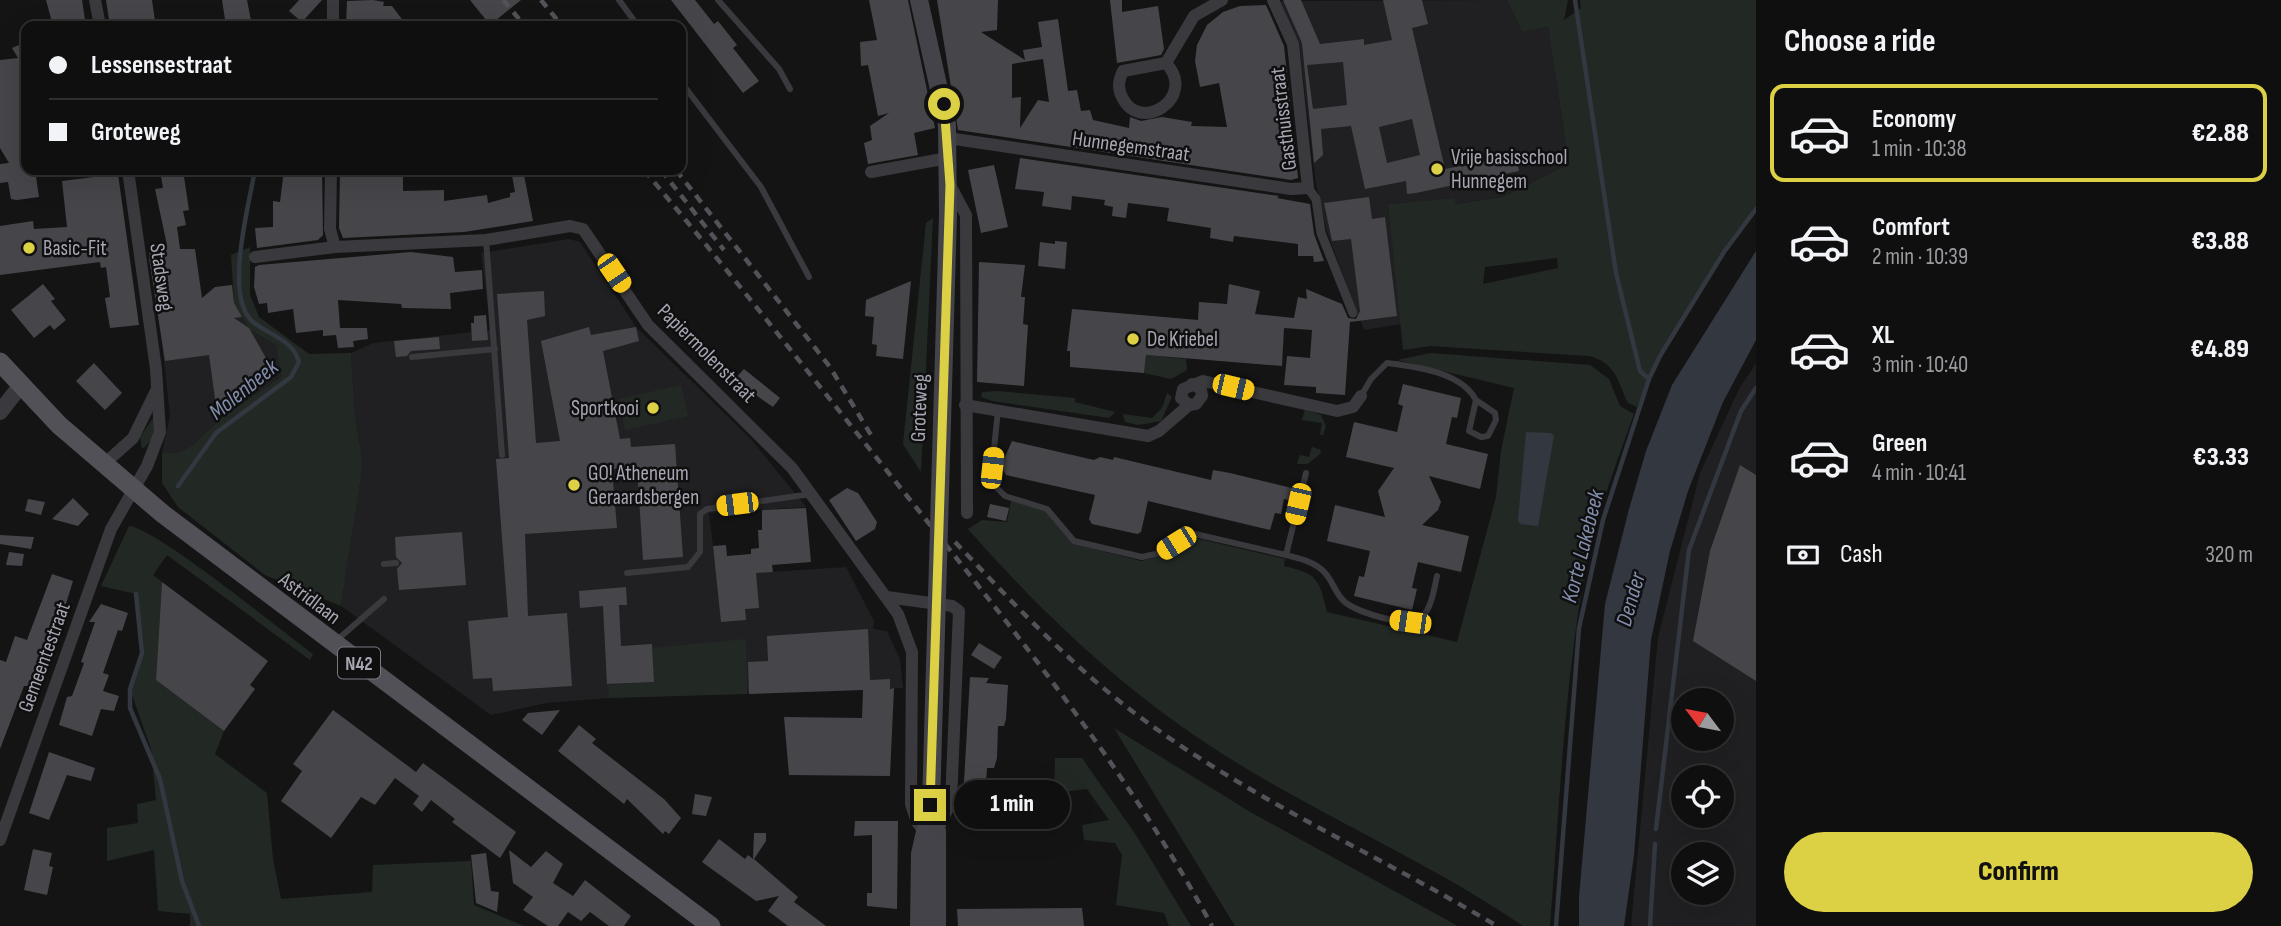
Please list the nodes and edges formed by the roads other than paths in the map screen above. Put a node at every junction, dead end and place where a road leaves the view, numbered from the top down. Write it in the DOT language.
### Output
graph roads {
  1 [pos="95,0"];
  2 [pos="333,0"];
  3 [pos="619,0"];
  4 [pos="718,0"];
  5 [pos="919,0"];
  6 [pos="1222,0"];
  7 [pos="1273,0"];
  8 [pos="99,21"];
  9 [pos="333,21"];
  10 [pos="634,21"];
  11 [pos="1166,63"];
  12 [pos="686,89"];
  13 [pos="790,89"];
  14 [pos="948,138"];
  15 [pos="948,159"];
  16 [pos="871,172"];
  17 [pos="129,175"];
  18 [pos="331,175"];
  19 [pos="950,185"];
  20 [pos="1308,188"];
  21 [pos="486,240"];
  22 [pos="335,247"];
  23 [pos="255,257"];
  24 [pos="809,277"];
  25 [pos="1353,313"];
  26 [pos="495,349"];
  27 [pos="412,357"];
  28 [pos="0,362"];
  29 [pos="1215,383"];
  30 [pos="1192,384"];
  31 [pos="20,385"];
  32 [pos="156,391"];
  33 [pos="1202,396"];
  34 [pos="1361,396"];
  35 [pos="1476,400"];
  36 [pos="1185,402"];
  37 [pos="965,405"];
  38 [pos="998,410"];
  39 [pos="0,412"];
  40 [pos="502,455"];
  41 [pos="103,465"];
  42 [pos="1306,473"];
  43 [pos="133,490"];
  44 [pos="811,494"];
  45 [pos="967,513"];
  46 [pos="1286,555"];
  47 [pos="396,563"];
  48 [pos="384,564"];
  49 [pos="627,573"];
  50 [pos="1437,576"];
  51 [pos="887,597"];
  52 [pos="384,599"];
  53 [pos="333,644"];
  54 [pos="930,831"];
  55 [pos="0,840"];
  56 [pos="711,926"];
  57 [pos="919,926"];
  58 [pos="937,926"];
  1 -- 8 [label="street"];
  2 -- 9 [label="street"];
  3 -- 10 [label="lane"];
  4 -- 13 [label="lane"];
  5 -- 14 [label="main road, Groteweg"];
  6 -- 11 [label="street"];
  7 -- 20 [label="street, Gasthuisstraat"];
  11 -- 11 [label="street"];
  12 -- 24 [label="lane"];
  14 -- 15 [label="main road, Groteweg"];
  14 -- 20 [label="street, Hunnegemstraat"];
  15 -- 16 [label="street"];
  15 -- 19 [label="main road, Groteweg"];
  17 -- 32 [label="street, Stadsweg"];
  18 -- 22 [label="street"];
  19 -- 37 [label="street"];
  19 -- 54 [label="main road, Groteweg, bridge"];
  20 -- 25 [label="street, Gasthuisstraat"];
  21 -- 22 [label="street, Papiermolenstraat"];
  21 -- 26 [label="lane"];
  21 -- 44 [label="street, Papiermolenstraat"];
  22 -- 23 [label="street, Papiermolenstraat"];
  26 -- 27 [label="lane"];
  26 -- 40 [label="lane"];
  28 -- 31 [label="main road, Astridlaan / N42"];
  29 -- 30 [label="street"];
  29 -- 33 [label="street"];
  29 -- 34 [label="street"];
  30 -- 33 [label="street"];
  30 -- 36 [label="street"];
  31 -- 39 [label="street"];
  31 -- 41 [label="main road, Astridlaan / N42"];
  32 -- 41 [label="street"];
  32 -- 43 [label="street, Stadsweg"];
  33 -- 36 [label="street"];
  34 -- 35 [label="lane"];
  35 -- 35 [label="lane"];
  36 -- 38 [label="street"];
  37 -- 38 [label="street"];
  37 -- 45 [label="street"];
  38 -- 46 [label="lane"];
  41 -- 43 [label="main road, Astridlaan / N42"];
  42 -- 46 [label="lane"];
  43 -- 53 [label="main road, Astridlaan / N42"];
  43 -- 55 [label="street, Gemeentestraat"];
  44 -- 49 [label="lane"];
  44 -- 51 [label="street, Papiermolenstraat"];
  46 -- 50 [label="lane"];
  47 -- 48 [label="lane"];
  51 -- 54 [label="street, Groteweg"];
  51 -- 54 [label="street, Groteweg"];
  52 -- 53 [label="lane"];
  53 -- 56 [label="main road, Astridlaan / N42"];
  54 -- 57 [label="main road, Groteweg"];
  54 -- 58 [label="main road, Groteweg"];
}
